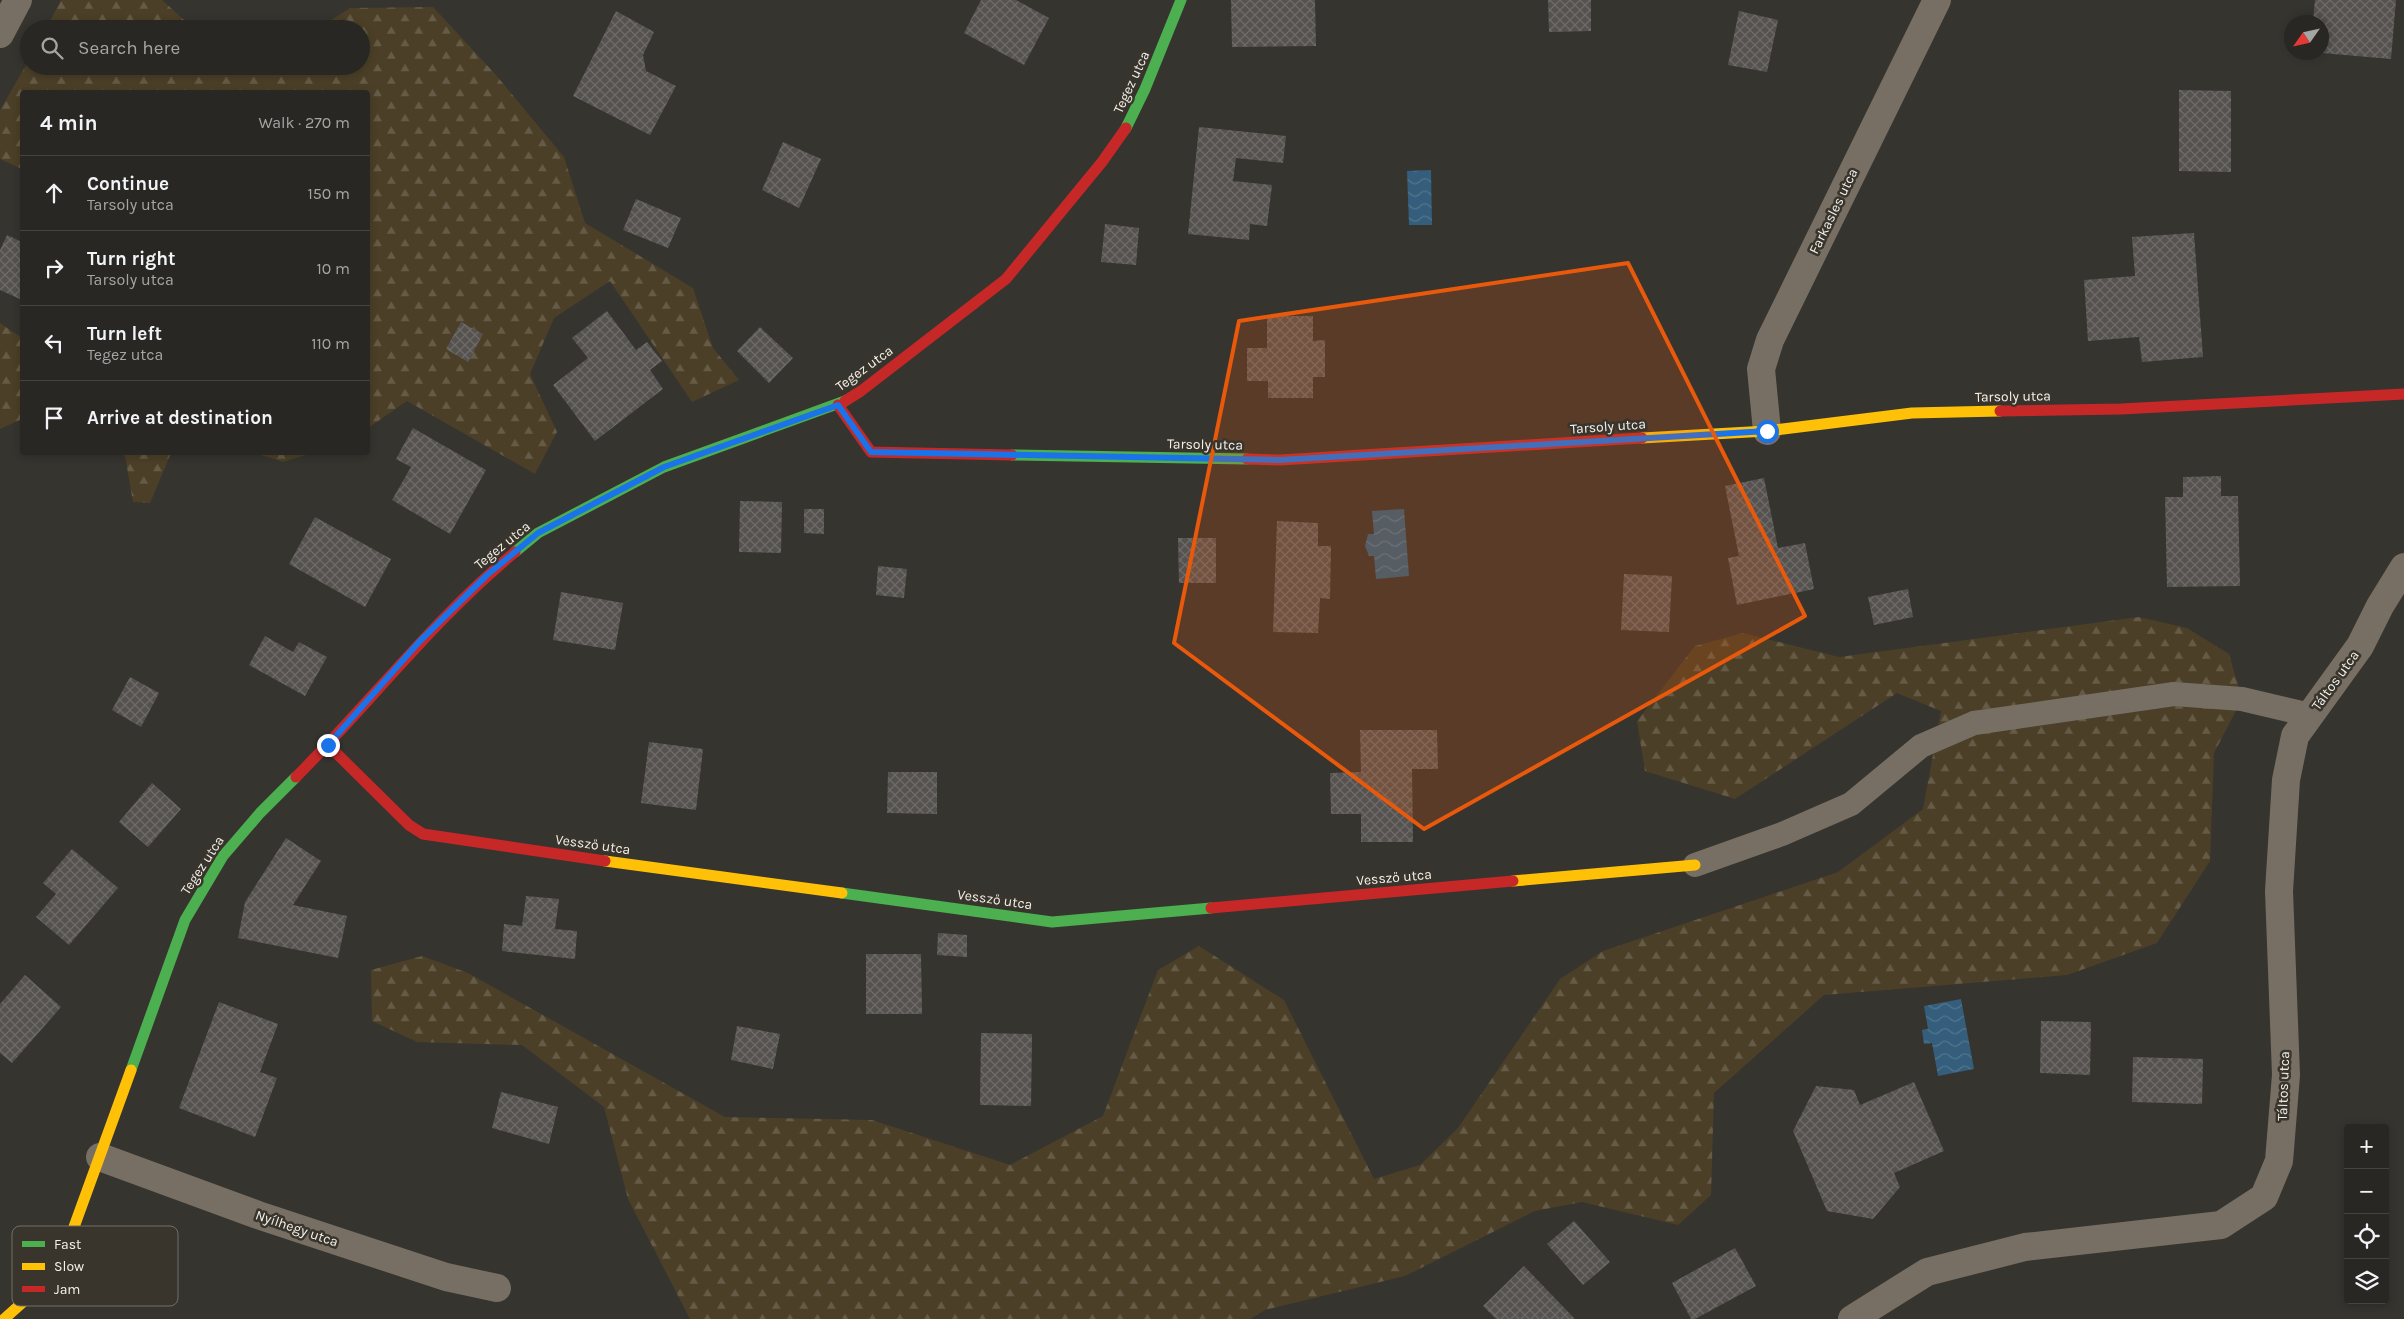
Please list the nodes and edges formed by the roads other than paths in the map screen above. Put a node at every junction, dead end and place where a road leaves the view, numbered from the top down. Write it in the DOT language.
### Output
graph roads {
  1 [pos="18,0"];
  2 [pos="1180,0"];
  3 [pos="1937,0"];
  4 [pos="0,34"];
  5 [pos="2404,394"];
  6 [pos="838,405"];
  7 [pos="1767,431"];
  8 [pos="2404,567"];
  9 [pos="2310,715"];
  10 [pos="328,745"];
  11 [pos="1695,865"];
  12 [pos="100,1157"];
  13 [pos="75,1226"];
  14 [pos="497,1288"];
  15 [pos="19,1306"];
  16 [pos="4,1319"];
  17 [pos="1852,1319"];
  1 -- 4 [label="street"];
  2 -- 6 [label="street, Tegez utca"];
  3 -- 7 [label="street, Farkasles utca"];
  5 -- 7 [label="street, Tarsoly utca"];
  6 -- 7 [label="street, Tarsoly utca"];
  6 -- 10 [label="street, Tegez utca"];
  8 -- 9 [label="street, Táltos utca"];
  9 -- 11 [label="lane"];
  9 -- 17 [label="street, Táltos utca"];
  10 -- 11 [label="street, Vessző utca"];
  10 -- 12 [label="street, Tegez utca"];
  12 -- 13 [label="street, Tegez utca"];
  12 -- 14 [label="street, Nyílhegy utca"];
  15 -- 16 [label="street, Tegez utca"];
}
